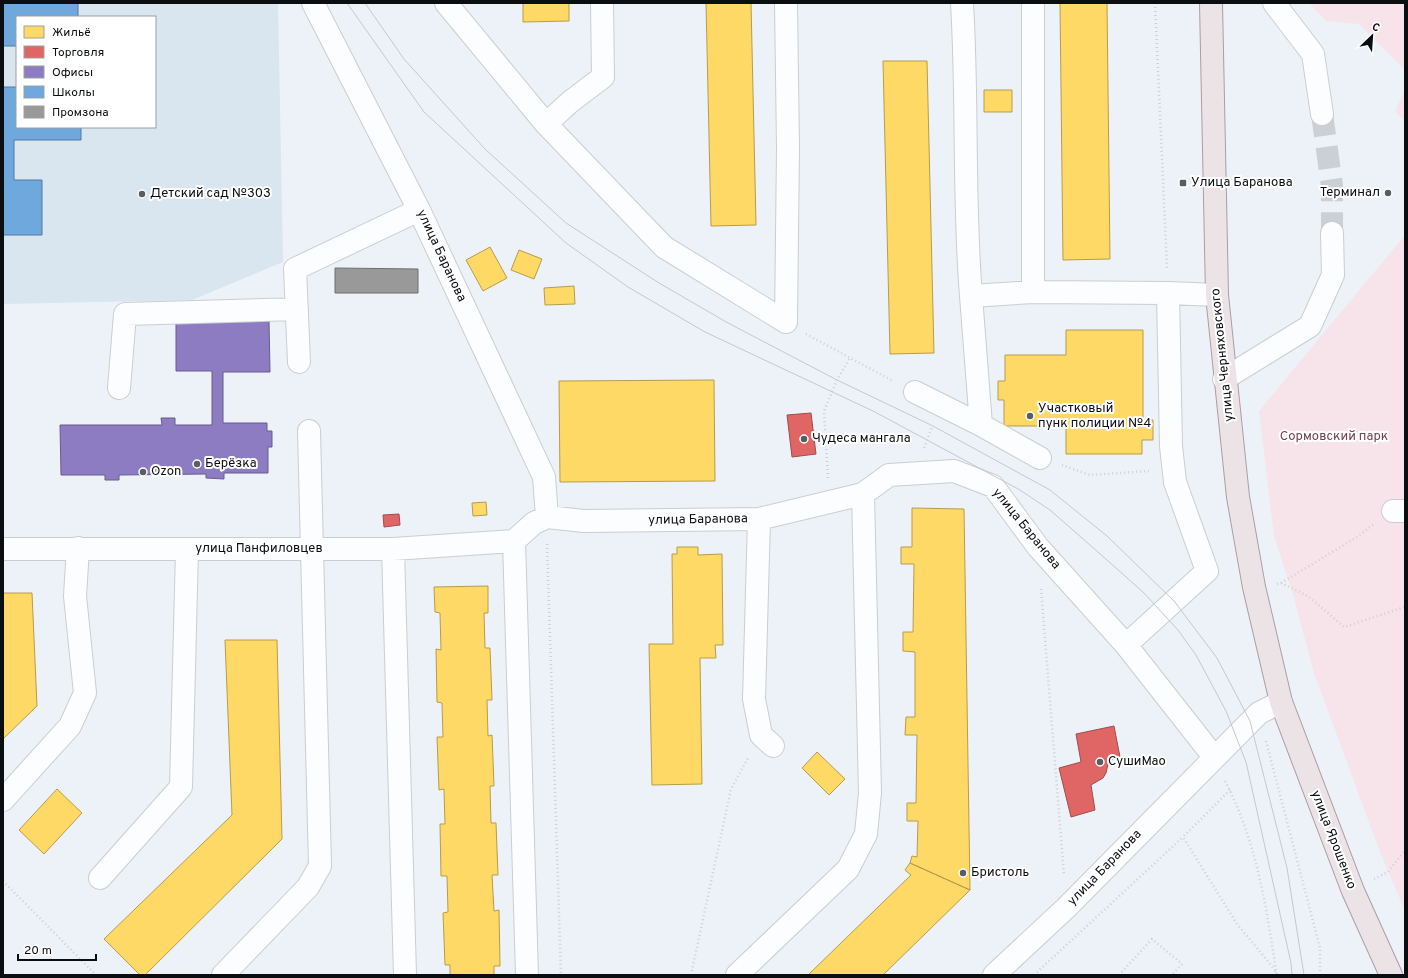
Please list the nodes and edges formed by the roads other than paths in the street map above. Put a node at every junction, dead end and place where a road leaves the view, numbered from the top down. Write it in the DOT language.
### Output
graph roads {
  1 [pos="313,3"];
  2 [pos="446,3"];
  3 [pos="602,3"];
  4 [pos="786,3"];
  5 [pos="962,3"];
  6 [pos="1033,3"];
  7 [pos="1211,3"];
  8 [pos="1274,3"];
  9 [pos="1322,114"];
  10 [pos="546,124"];
  11 [pos="419,210"];
  12 [pos="1332,234"];
  13 [pos="1033,292"];
  14 [pos="1168,293"];
  15 [pos="1216,295"];
  16 [pos="971,296"];
  17 [pos="297,308"];
  18 [pos="299,362"];
  19 [pos="1224,379"];
  20 [pos="119,388"];
  21 [pos="915,392"];
  22 [pos="981,425"];
  23 [pos="309,431"];
  24 [pos="1040,458"];
  25 [pos="863,494"];
  26 [pos="546,518"];
  27 [pos="759,519"];
  28 [pos="514,541"];
  29 [pos="78,548"];
  30 [pos="3,549"];
  31 [pos="187,549"];
  32 [pos="393,549"];
  33 [pos="311,550"];
  34 [pos="1126,645"];
  35 [pos="1281,702"];
  36 [pos="767,740"];
  37 [pos="1214,757"];
  38 [pos="3,800"];
  39 [pos="100,878"];
  40 [pos="223,975"];
  41 [pos="405,975"];
  42 [pos="527,975"];
  43 [pos="736,975"];
  44 [pos="994,975"];
  45 [pos="1391,975"];
  1 -- 11 [label="street, улица Баранова"];
  2 -- 10 [label="street"];
  3 -- 10 [label="street"];
  4 -- 10 [label="street"];
  5 -- 16 [label="street"];
  6 -- 13 [label="street"];
  7 -- 15 [label="main road, улица Черняховского"];
  8 -- 9 [label="street"];
  11 -- 17 [label="street"];
  11 -- 26 [label="street, улица Баранова"];
  12 -- 19 [label="street"];
  13 -- 14 [label="street"];
  13 -- 16 [label="street"];
  14 -- 15 [label="street"];
  14 -- 34 [label="street"];
  15 -- 19 [label="main road, улица Черняховского"];
  16 -- 22 [label="street"];
  17 -- 18 [label="street"];
  17 -- 20 [label="street"];
  19 -- 35 [label="main road, улица Черняховского"];
  21 -- 22 [label="street"];
  22 -- 24 [label="street"];
  23 -- 33 [label="street"];
  25 -- 27 [label="street, улица Баранова"];
  25 -- 34 [label="street, улица Баранова"];
  25 -- 43 [label="street"];
  26 -- 27 [label="street, улица Баранова"];
  26 -- 28 [label="street"];
  27 -- 36 [label="street"];
  28 -- 32 [label="street, улица Панфиловцев"];
  28 -- 42 [label="street"];
  29 -- 30 [label="street, улица Панфиловцев"];
  29 -- 31 [label="street, улица Панфиловцев"];
  29 -- 38 [label="street"];
  31 -- 33 [label="street, улица Панфиловцев"];
  31 -- 39 [label="street"];
  32 -- 33 [label="street, улица Панфиловцев"];
  32 -- 41 [label="street"];
  33 -- 40 [label="street"];
  34 -- 37 [label="street, улица Баранова"];
  35 -- 37 [label="street, улица Баранова"];
  35 -- 45 [label="main road, улица Ярошенко"];
  37 -- 44 [label="street, улица Баранова"];
}
